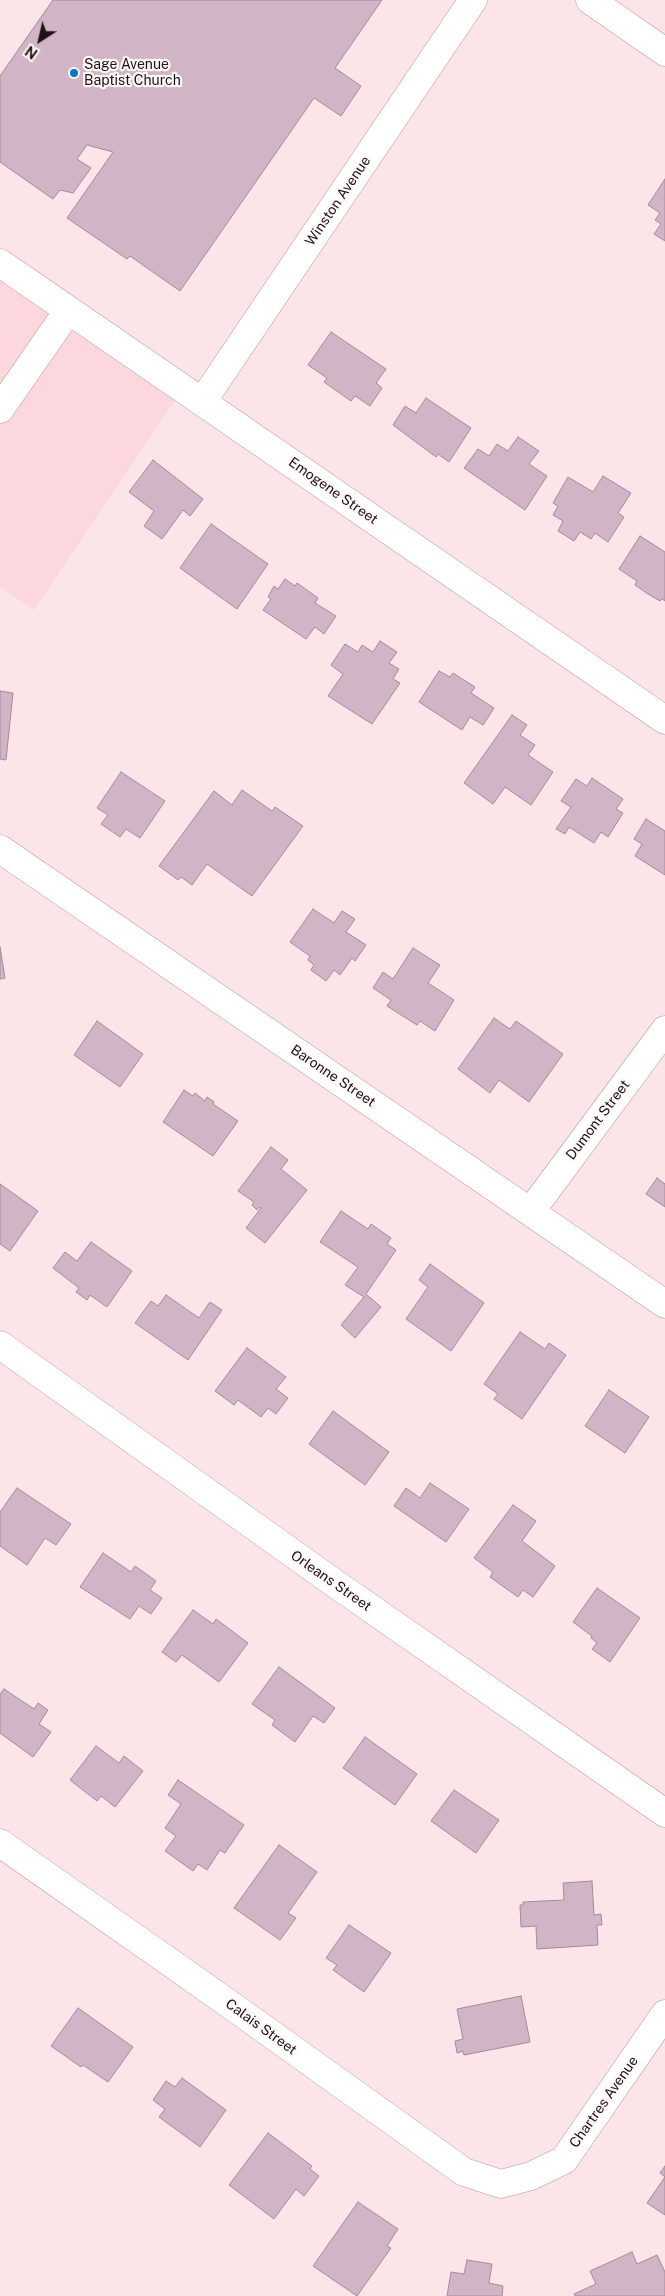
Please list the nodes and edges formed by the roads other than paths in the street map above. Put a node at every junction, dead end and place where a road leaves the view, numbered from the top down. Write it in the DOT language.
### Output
graph roads {
  1 [pos="473,0"];
  2 [pos="590,0"];
  3 [pos="665,52"];
  4 [pos="0,263"];
  5 [pos="68,311"];
  6 [pos="202,402"];
  7 [pos="0,409"];
  8 [pos="665,720"];
  9 [pos="0,849"];
  10 [pos="665,1030"];
  11 [pos="531,1211"];
  12 [pos="665,1304"];
  13 [pos="0,1345"];
  14 [pos="665,1813"];
  15 [pos="0,1844"];
  16 [pos="665,2014"];
  17 [pos="531,2176"];
  1 -- 6 [label="street, Winston Avenue"];
  2 -- 3 [label="street"];
  4 -- 5 [label="street, Emogene Street"];
  5 -- 6 [label="street, Emogene Street"];
  5 -- 7 [label="street"];
  6 -- 8 [label="street, Emogene Street"];
  9 -- 11 [label="street, Baronne Street"];
  10 -- 11 [label="street, Dumont Street"];
  11 -- 12 [label="street, Baronne Street"];
  13 -- 14 [label="street, Orleans Street"];
  15 -- 17 [label="street, Calais Street"];
  16 -- 17 [label="street, Chartres Avenue"];
}
